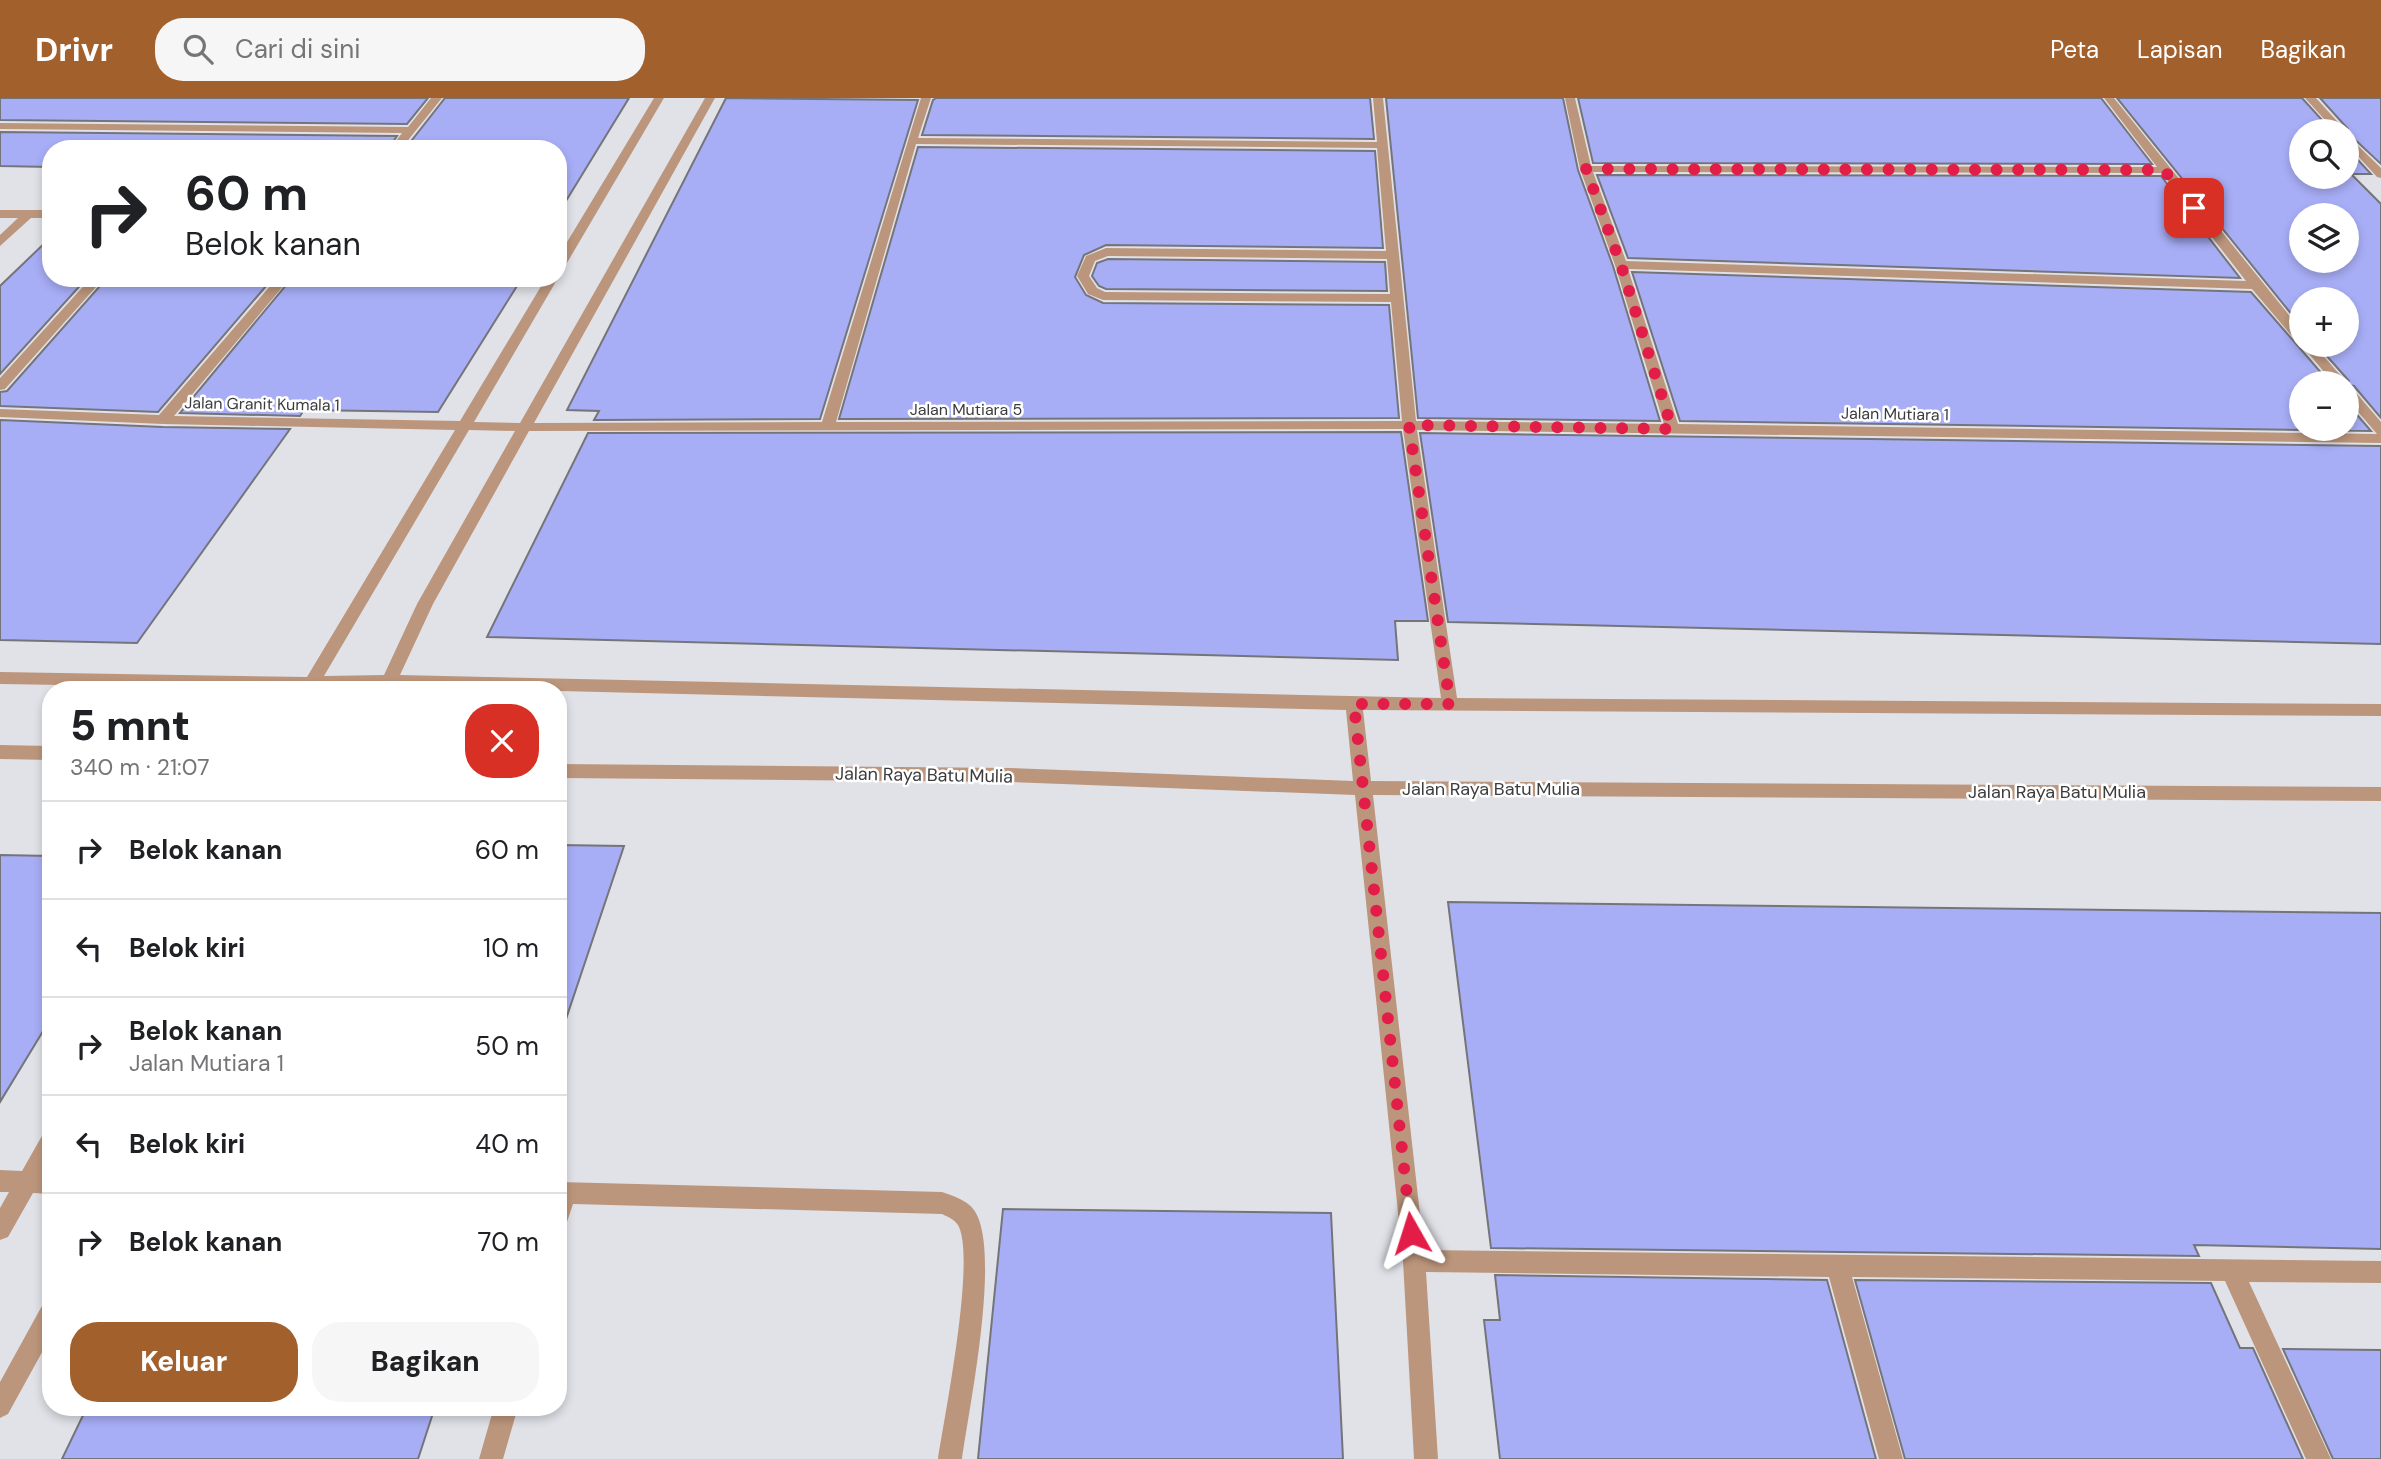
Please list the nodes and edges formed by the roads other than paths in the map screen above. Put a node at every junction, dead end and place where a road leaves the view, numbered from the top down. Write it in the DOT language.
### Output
graph roads {
  1 [pos="437,98"];
  2 [pos="659,98"];
  3 [pos="710,98"];
  4 [pos="926,98"];
  5 [pos="1378,98"];
  6 [pos="1570,98"];
  7 [pos="2109,98"];
  8 [pos="2310,98"];
  9 [pos="2330,119"];
  10 [pos="0,126"];
  11 [pos="411,130"];
  12 [pos="403,140"];
  13 [pos="911,141"];
  14 [pos="1384,145"];
  15 [pos="2359,151"];
  16 [pos="1586,169"];
  17 [pos="2164,170"];
  18 [pos="2381,175"];
  19 [pos="0,214"];
  20 [pos="28,214"];
  21 [pos="42,214"];
  22 [pos="0,242"];
  23 [pos="567,253"];
  24 [pos="1394,254"];
  25 [pos="1621,265"];
  26 [pos="2256,285"];
  27 [pos="90,287"];
  28 [pos="276,287"];
  29 [pos="547,287"];
  30 [pos="1398,298"];
  31 [pos="2289,324"];
  32 [pos="2317,357"];
  33 [pos="2330,371"];
  34 [pos="0,386"];
  35 [pos="2359,405"];
  36 [pos="0,413"];
  37 [pos="163,420"];
  38 [pos="466,425"];
  39 [pos="1409,425"];
  40 [pos="524,427"];
  41 [pos="827,428"];
  42 [pos="1672,429"];
  43 [pos="2381,430"];
  44 [pos="2381,439"];
  45 [pos="0,678"];
  46 [pos="116,681"];
  47 [pos="312,681"];
  48 [pos="389,681"];
  49 [pos="567,689"];
  50 [pos="1354,704"];
  51 [pos="1450,704"];
  52 [pos="2381,710"];
  53 [pos="0,752"];
  54 [pos="42,753"];
  55 [pos="567,771"];
  56 [pos="1364,788"];
  57 [pos="2381,794"];
  58 [pos="42,1156"];
  59 [pos="0,1181"];
  60 [pos="27,1181"];
  61 [pos="42,1182"];
  62 [pos="567,1193"];
  63 [pos="0,1229"];
  64 [pos="1414,1261"];
  65 [pos="1837,1265"];
  66 [pos="2231,1269"];
  67 [pos="2381,1272"];
  68 [pos="42,1329"];
  69 [pos="0,1406"];
  70 [pos="503,1416"];
  71 [pos="491,1459"];
  72 [pos="950,1459"];
  73 [pos="1426,1459"];
  74 [pos="1891,1459"];
  75 [pos="2319,1459"];
  1 -- 11 [label="street"];
  2 -- 23 [label="street"];
  3 -- 40 [label="street"];
  4 -- 13 [label="street"];
  5 -- 14 [label="street"];
  6 -- 16 [label="street"];
  7 -- 17 [label="street"];
  8 -- 9 [label="street"];
  10 -- 11 [label="street"];
  11 -- 12 [label="street"];
  13 -- 14 [label="street"];
  13 -- 41 [label="street"];
  14 -- 24 [label="street"];
  15 -- 18 [label="street"];
  16 -- 17 [label="street"];
  16 -- 25 [label="street"];
  17 -- 26 [label="street"];
  19 -- 20 [label="street"];
  20 -- 21 [label="street"];
  20 -- 22 [label="street"];
  24 -- 30 [label="street"];
  24 -- 30 [label="street"];
  25 -- 26 [label="street"];
  25 -- 42 [label="street"];
  26 -- 31 [label="street"];
  27 -- 34 [label="street"];
  28 -- 37 [label="street"];
  29 -- 38 [label="street"];
  30 -- 39 [label="street"];
  32 -- 33 [label="street"];
  35 -- 43 [label="street"];
  36 -- 37 [label="street, Jalan Granit Kumala 1"];
  37 -- 38 [label="street, Jalan Granit Kumala 1"];
  38 -- 40 [label="street, Jalan Granit Kumala 1"];
  38 -- 47 [label="street"];
  39 -- 41 [label="street, Jalan Mutiara 5"];
  39 -- 42 [label="street, Jalan Mutiara 1"];
  39 -- 51 [label="street"];
  40 -- 41 [label="street, Jalan Mutiara 5"];
  40 -- 48 [label="street"];
  42 -- 44 [label="street, Jalan Mutiara 1"];
  45 -- 46 [label="street"];
  49 -- 50 [label="street"];
  50 -- 51 [label="street"];
  50 -- 56 [label="street"];
  51 -- 52 [label="street"];
  53 -- 54 [label="street"];
  55 -- 56 [label="street, Jalan Raya Batu Mulia"];
  56 -- 57 [label="street, Jalan Raya Batu Mulia"];
  56 -- 64 [label="street"];
  58 -- 60 [label="street"];
  59 -- 60 [label="street"];
  60 -- 61 [label="street"];
  60 -- 63 [label="street"];
  62 -- 72 [label="street"];
  64 -- 65 [label="street"];
  64 -- 73 [label="street"];
  65 -- 66 [label="street"];
  65 -- 74 [label="street"];
  66 -- 67 [label="street"];
  66 -- 75 [label="street"];
  68 -- 69 [label="street"];
  70 -- 71 [label="street"];
}
